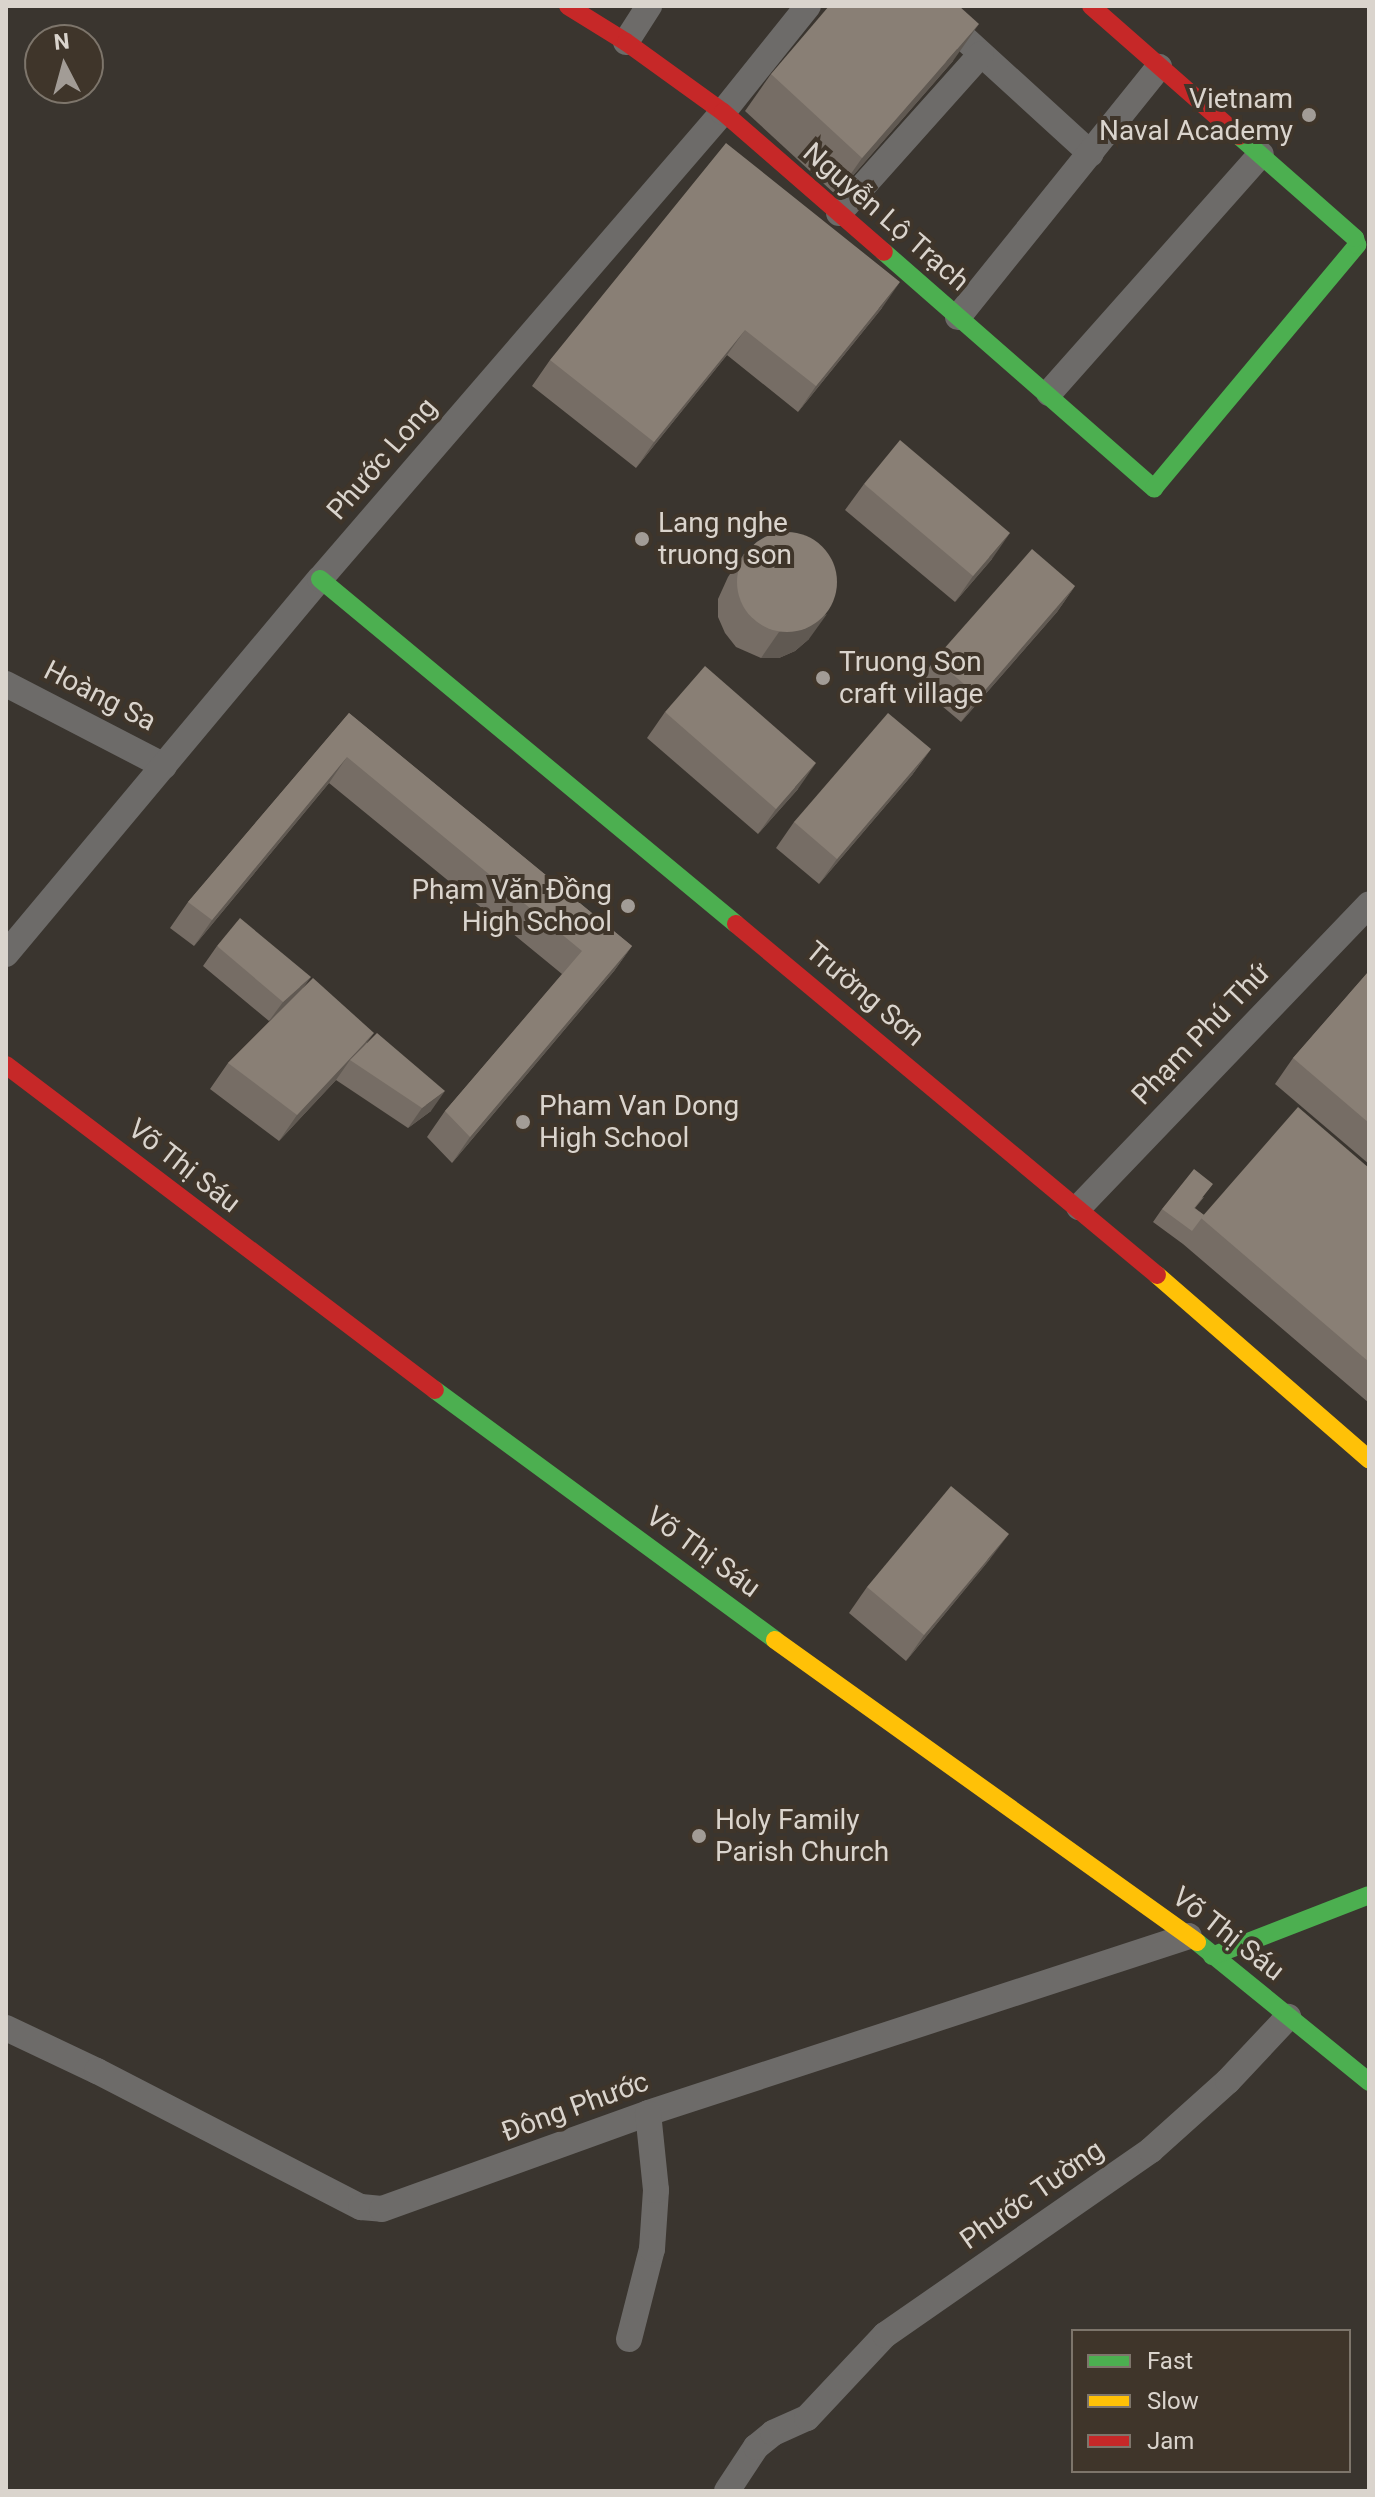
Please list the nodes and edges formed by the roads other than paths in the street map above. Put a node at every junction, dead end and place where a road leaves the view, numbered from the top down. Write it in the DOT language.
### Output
graph roads {
  1 [pos="568,6"];
  2 [pos="649,6"];
  3 [pos="808,6"];
  4 [pos="929,6"];
  5 [pos="1091,6"];
  6 [pos="626,42"];
  7 [pos="981,54"];
  8 [pos="1159,67"];
  9 [pos="723,112"];
  10 [pos="1091,154"];
  11 [pos="1261,154"];
  12 [pos="839,213"];
  13 [pos="958,317"];
  14 [pos="1049,393"];
  15 [pos="320,579"];
  16 [pos="6,684"];
  17 [pos="164,766"];
  18 [pos="1369,905"];
  19 [pos="6,954"];
  20 [pos="6,1065"];
  21 [pos="1079,1207"];
  22 [pos="1369,1459"];
  23 [pos="1369,1895"];
  24 [pos="1189,1936"];
  25 [pos="1212,1956"];
  26 [pos="1288,2017"];
  27 [pos="6,2028"];
  28 [pos="1369,2082"];
  29 [pos="648,2113"];
  30 [pos="629,2339"];
  31 [pos="727,2491"];
  1 -- 6 [label="street, Nguyễn Lộ Trạch"];
  2 -- 6 [label="street"];
  3 -- 9 [label="street, Phước Long"];
  4 -- 7 [label="street"];
  5 -- 8 [label="street"];
  6 -- 9 [label="street, Nguyễn Lộ Trạch"];
  7 -- 10 [label="street"];
  7 -- 12 [label="street"];
  8 -- 10 [label="street"];
  8 -- 11 [label="street"];
  9 -- 12 [label="street, Nguyễn Lộ Trạch"];
  9 -- 15 [label="street, Phước Long"];
  10 -- 13 [label="street"];
  11 -- 14 [label="street"];
  11 -- 14 [label="street, Nguyễn Lộ Trạch"];
  12 -- 13 [label="street, Nguyễn Lộ Trạch"];
  13 -- 14 [label="street, Nguyễn Lộ Trạch"];
  15 -- 17 [label="street, Phước Long"];
  15 -- 21 [label="street, Trường Sơn"];
  16 -- 17 [label="street, Hoàng Sa"];
  17 -- 19 [label="street, Phước Long"];
  18 -- 21 [label="street, Phạm Phú Thứ"];
  20 -- 24 [label="street, Võ Thị Sáu"];
  21 -- 22 [label="street, Trường Sơn"];
  23 -- 25 [label="street"];
  24 -- 25 [label="street, Võ Thị Sáu"];
  24 -- 29 [label="street, Đông Phước"];
  25 -- 26 [label="street, Võ Thị Sáu"];
  26 -- 28 [label="street, Võ Thị Sáu"];
  26 -- 31 [label="street, Phước Tường"];
  27 -- 29 [label="street, Đông Phước"];
  29 -- 30 [label="street"];
}
